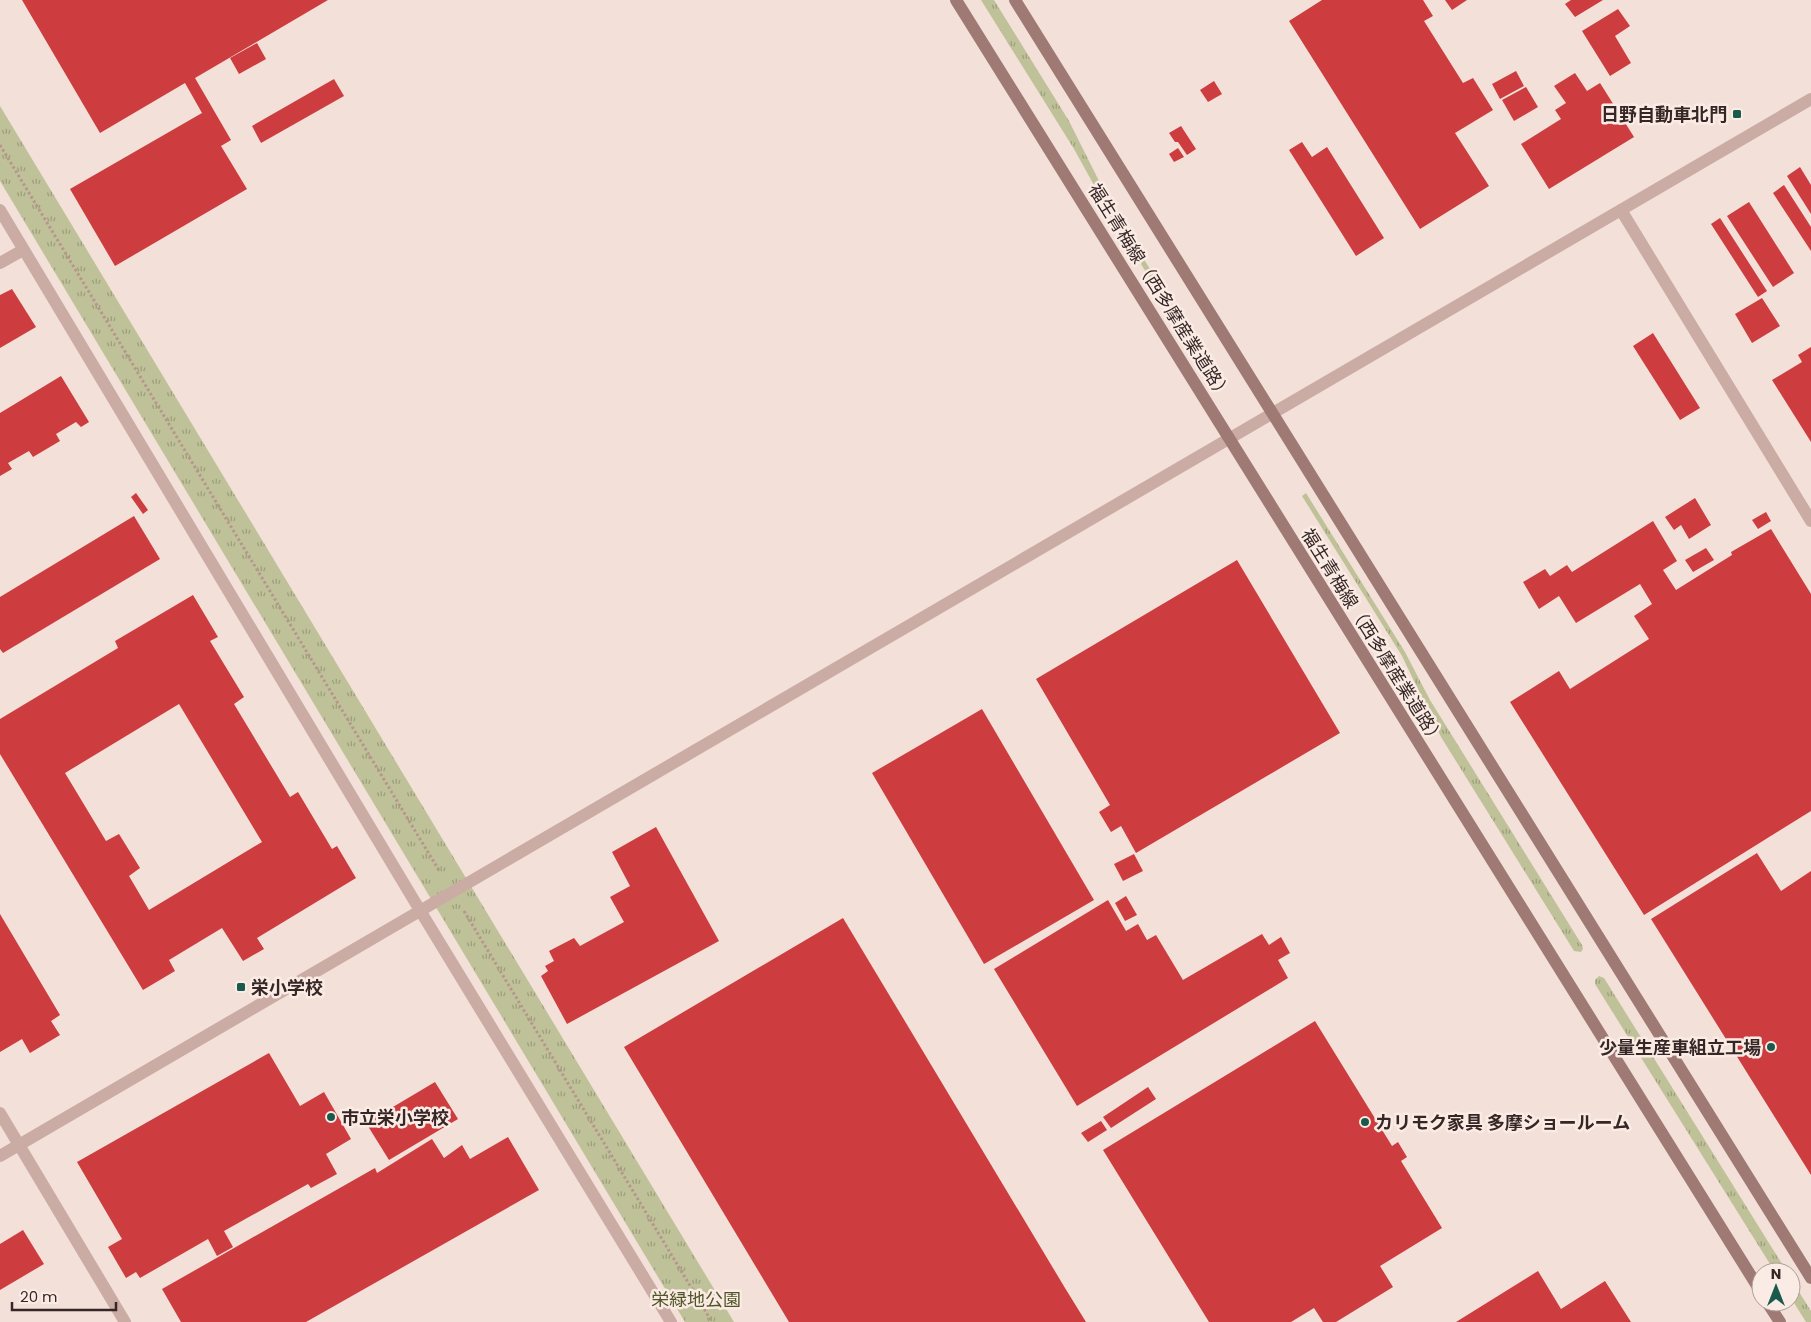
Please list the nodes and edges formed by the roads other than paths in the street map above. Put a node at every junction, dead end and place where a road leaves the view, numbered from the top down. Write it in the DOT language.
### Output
graph roads {
  1 [pos="956,0"];
  2 [pos="1015,0"];
  3 [pos="1811,99"];
  4 [pos="0,210"];
  5 [pos="1621,210"];
  6 [pos="23,250"];
  7 [pos="0,263"];
  8 [pos="1273,413"];
  9 [pos="1230,438"];
  10 [pos="1811,520"];
  11 [pos="421,912"];
  12 [pos="0,1114"];
  13 [pos="19,1145"];
  14 [pos="0,1156"];
  15 [pos="1751,1276"];
  16 [pos="1811,1278"];
  17 [pos="125,1322"];
  18 [pos="671,1322"];
  1 -- 9 [label="main road, 福生青梅線（西多摩産業道路）"];
  2 -- 8 [label="main road, 福生青梅線（西多摩産業道路）"];
  3 -- 5 [label="street"];
  4 -- 6 [label="street"];
  5 -- 8 [label="street"];
  5 -- 10 [label="street"];
  6 -- 7 [label="street"];
  6 -- 11 [label="street"];
  8 -- 9 [label="street"];
  8 -- 16 [label="main road, 福生青梅線（西多摩産業道路）"];
  9 -- 11 [label="street"];
  9 -- 15 [label="main road, 福生青梅線（西多摩産業道路）"];
  11 -- 13 [label="street"];
  11 -- 18 [label="street"];
  12 -- 13 [label="street"];
  13 -- 14 [label="street"];
  13 -- 17 [label="street"];
}
